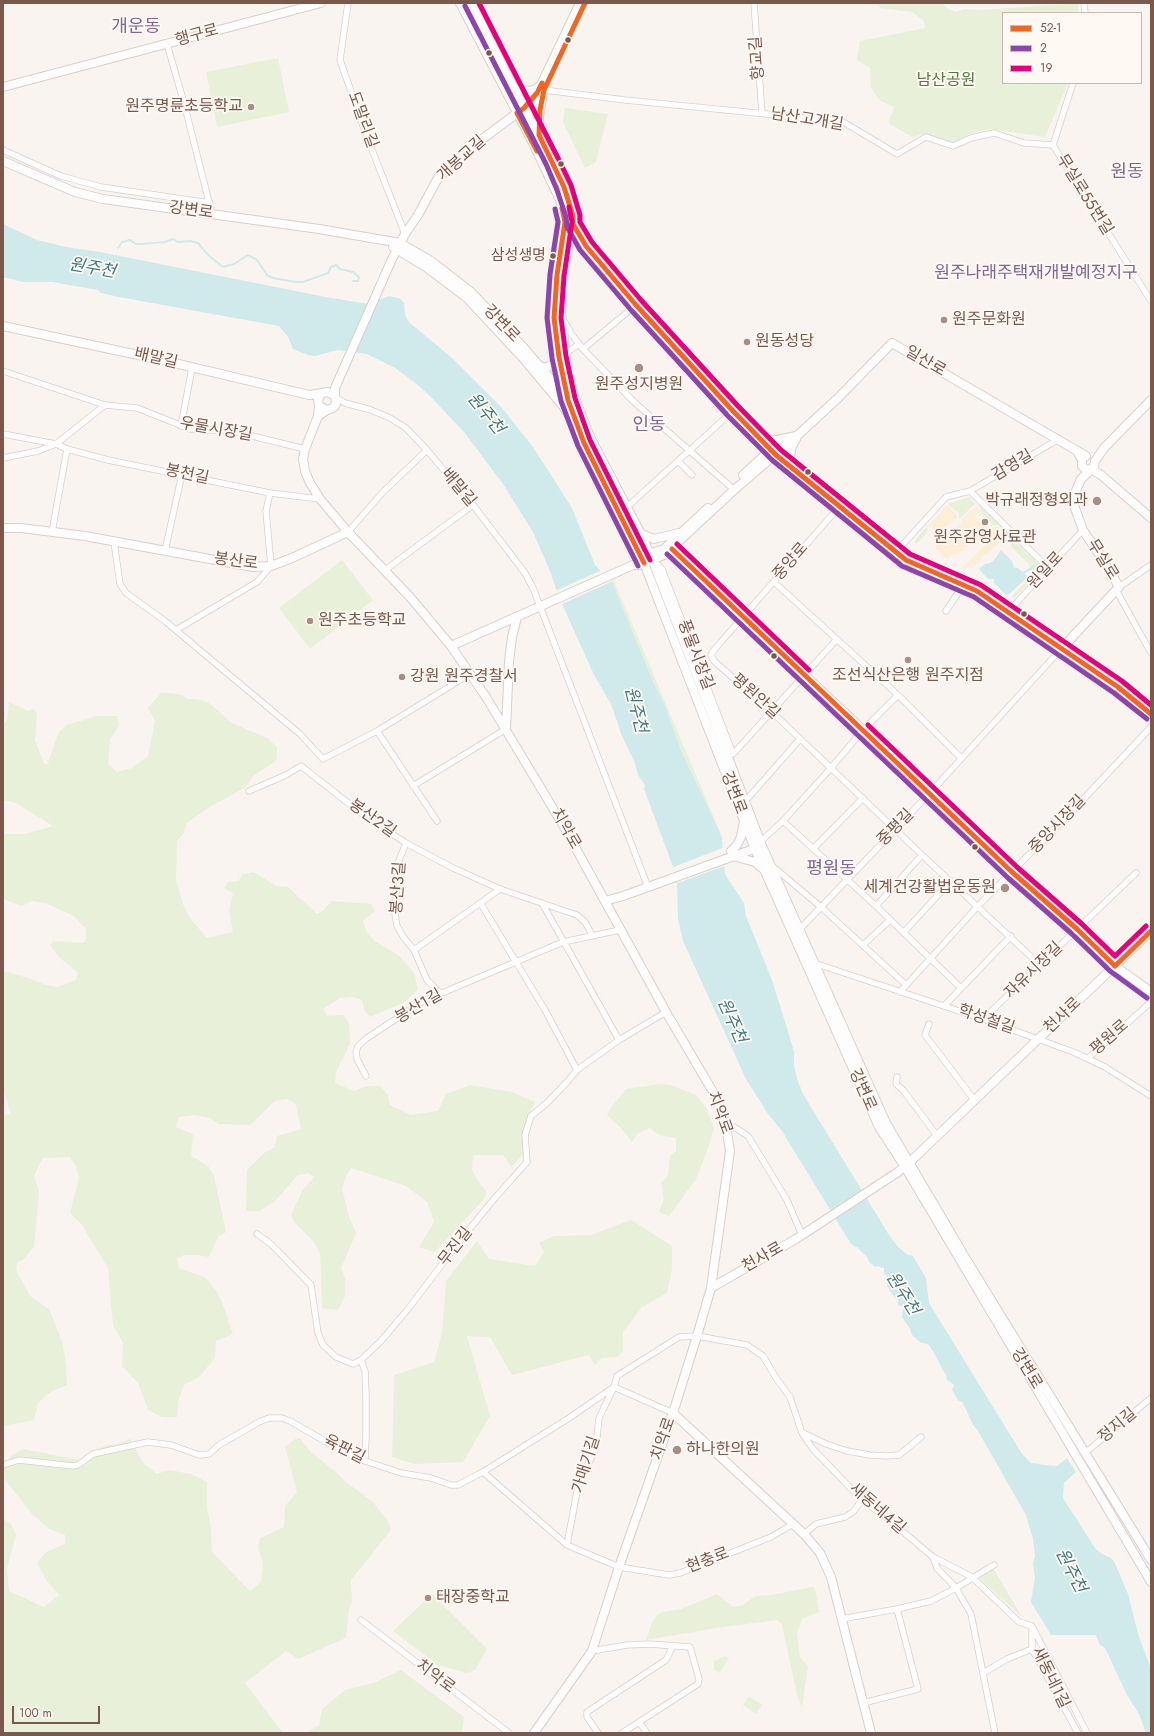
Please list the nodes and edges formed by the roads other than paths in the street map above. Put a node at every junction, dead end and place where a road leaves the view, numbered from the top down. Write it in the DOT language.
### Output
graph roads {
  1 [pos="321,3"];
  2 [pos="348,3"];
  3 [pos="460,3"];
  4 [pos="471,3"];
  5 [pos="580,3"];
  6 [pos="585,3"];
  7 [pos="754,3"];
  8 [pos="167,44"];
  9 [pos="1073,84"];
  10 [pos="3,87"];
  11 [pos="543,88"];
  12 [pos="515,89"];
  13 [pos="762,113"];
  14 [pos="522,114"];
  15 [pos="539,136"];
  16 [pos="1053,145"];
  17 [pos="3,150"];
  18 [pos="3,161"];
  19 [pos="210,203"];
  20 [pos="212,214"];
  21 [pos="573,224"];
  22 [pos="405,234"];
  23 [pos="398,247"];
  24 [pos="1151,301"];
  25 [pos="636,305"];
  26 [pos="560,313"];
  27 [pos="3,326"];
  28 [pos="579,344"];
  29 [pos="583,349"];
  30 [pos="562,355"];
  31 [pos="540,366"];
  32 [pos="192,368"];
  33 [pos="3,371"];
  34 [pos="331,393"];
  35 [pos="309,395"];
  36 [pos="568,400"];
  37 [pos="1151,400"];
  38 [pos="345,403"];
  39 [pos="105,405"];
  40 [pos="324,407"];
  41 [pos="733,411"];
  42 [pos="182,426"];
  43 [pos="3,434"];
  44 [pos="756,435"];
  45 [pos="798,435"];
  46 [pos="1058,439"];
  47 [pos="587,440"];
  48 [pos="56,444"];
  49 [pos="1104,448"];
  50 [pos="67,449"];
  51 [pos="305,449"];
  52 [pos="427,450"];
  53 [pos="691,450"];
  54 [pos="776,455"];
  55 [pos="3,458"];
  56 [pos="1084,460"];
  57 [pos="678,461"];
  58 [pos="1093,466"];
  59 [pos="791,467"];
  60 [pos="182,474"];
  61 [pos="692,475"];
  62 [pos="1081,479"];
  63 [pos="732,488"];
  64 [pos="270,492"];
  65 [pos="970,492"];
  66 [pos="320,499"];
  67 [pos="473,505"];
  68 [pos="627,507"];
  69 [pos="839,507"];
  70 [pos="1151,518"];
  71 [pos="3,528"];
  72 [pos="1084,530"];
  73 [pos="52,532"];
  74 [pos="348,532"];
  75 [pos="680,533"];
  76 [pos="641,534"];
  77 [pos="114,542"];
  78 [pos="670,547"];
  79 [pos="165,551"];
  80 [pos="896,552"];
  81 [pos="651,556"];
  82 [pos="642,560"];
  83 [pos="1151,565"];
  84 [pos="271,566"];
  85 [pos="1048,568"];
  86 [pos="385,570"];
  87 [pos="774,582"];
  88 [pos="964,584"];
  89 [pos="1117,588"];
  90 [pos="543,606"];
  91 [pos="946,611"];
  92 [pos="1008,612"];
  93 [pos="517,617"];
  94 [pos="742,618"];
  95 [pos="176,630"];
  96 [pos="837,639"];
  97 [pos="451,646"];
  98 [pos="1062,648"];
  99 [pos="1151,653"];
  100 [pos="470,674"];
  101 [pos="804,675"];
  102 [pos="898,695"];
  103 [pos="771,711"];
  104 [pos="1151,714"];
  105 [pos="1151,727"];
  106 [pos="506,729"];
  107 [pos="863,730"];
  108 [pos="377,731"];
  109 [pos="800,739"];
  110 [pos="961,758"];
  111 [pos="832,768"];
  112 [pos="413,786"];
  113 [pos="249,791"];
  114 [pos="930,793"];
  115 [pos="749,797"];
  116 [pos="863,798"];
  117 [pos="437,821"];
  118 [pos="744,821"];
  119 [pos="783,821"];
  120 [pos="895,828"];
  121 [pos="406,843"];
  122 [pos="758,844"];
  123 [pos="813,848"];
  124 [pos="737,852"];
  125 [pos="922,855"];
  126 [pos="770,864"];
  127 [pos="765,872"];
  128 [pos="1012,872"];
  129 [pos="1136,873"];
  130 [pos="847,881"];
  131 [pos="951,881"];
  132 [pos="647,885"];
  133 [pos="500,889"];
  134 [pos="605,901"];
  135 [pos="542,903"];
  136 [pos="482,904"];
  137 [pos="876,906"];
  138 [pos="978,906"];
  139 [pos="822,907"];
  140 [pos="890,920"];
  141 [pos="1077,929"];
  142 [pos="620,930"];
  143 [pos="799,930"];
  144 [pos="1151,930"];
  145 [pos="904,932"];
  146 [pos="592,934"];
  147 [pos="1011,936"];
  148 [pos="563,942"];
  149 [pos="863,945"];
  150 [pos="414,950"];
  151 [pos="931,957"];
  152 [pos="515,962"];
  153 [pos="814,963"];
  154 [pos="1040,965"];
  155 [pos="1115,966"];
  156 [pos="906,985"];
  157 [pos="962,988"];
  158 [pos="900,992"];
  159 [pos="1151,992"];
  160 [pos="440,993"];
  161 [pos="1151,1002"];
  162 [pos="944,1006"];
  163 [pos="666,1012"];
  164 [pos="983,1019"];
  165 [pos="929,1024"];
  166 [pos="1039,1038"];
  167 [pos="619,1040"];
  168 [pos="1088,1058"];
  169 [pos="577,1070"];
  170 [pos="366,1076"];
  171 [pos="897,1077"];
  172 [pos="1151,1096"];
  173 [pos="975,1101"];
  174 [pos="726,1125"];
  175 [pos="938,1137"];
  176 [pos="907,1164"];
  177 [pos="258,1234"];
  178 [pos="802,1235"];
  179 [pos="711,1288"];
  180 [pos="697,1336"];
  181 [pos="361,1360"];
  182 [pos="614,1387"];
  183 [pos="1151,1398"];
  184 [pos="672,1413"];
  185 [pos="802,1433"];
  186 [pos="921,1437"];
  187 [pos="1082,1456"];
  188 [pos="365,1461"];
  189 [pos="3,1465"];
  190 [pos="482,1472"];
  191 [pos="862,1500"];
  192 [pos="793,1524"];
  193 [pos="804,1534"];
  194 [pos="567,1545"];
  195 [pos="933,1557"];
  196 [pos="1151,1560"];
  197 [pos="994,1565"];
  198 [pos="619,1567"];
  199 [pos="972,1577"];
  200 [pos="1151,1582"];
  201 [pos="956,1588"];
  202 [pos="897,1609"];
  203 [pos="841,1619"];
  204 [pos="361,1620"];
  205 [pos="1032,1626"];
  206 [pos="672,1646"];
  207 [pos="1032,1649"];
  208 [pos="592,1651"];
  209 [pos="983,1673"];
  210 [pos="864,1703"];
  211 [pos="639,1722"];
  212 [pos="509,1733"];
  213 [pos="534,1733"];
  214 [pos="598,1733"];
  215 [pos="622,1733"];
  216 [pos="647,1733"];
  217 [pos="871,1733"];
  218 [pos="995,1733"];
  219 [pos="1078,1733"];
  220 [pos="1087,1733"];
  1 -- 8 [label="street, 행구로"];
  2 -- 22 [label="street, 도말리길"];
  3 -- 14 [label="street"];
  4 -- 12 [label="street"];
  5 -- 11 [label="street"];
  6 -- 11 [label="street"];
  7 -- 13 [label="street, 향교길"];
  8 -- 10 [label="street, 행구로"];
  8 -- 19 [label="street"];
  9 -- 16 [label="street, 무실로55번길"];
  11 -- 12 [label="street"];
  11 -- 13 [label="street, 남산고개길"];
  11 -- 14 [label="street, 개봉교길"];
  11 -- 15 [label="street"];
  12 -- 14 [label="street"];
  13 -- 16 [label="street, 남산고개길"];
  14 -- 15 [label="street"];
  14 -- 22 [label="street, 개봉교길"];
  14 -- 30 [label="street"];
  15 -- 21 [label="street"];
  16 -- 24 [label="street, 무실로55번길"];
  17 -- 19 [label="street"];
  18 -- 20 [label="street, 강변로"];
  19 -- 20 [label="street"];
  20 -- 23 [label="street, 강변로"];
  21 -- 25 [label="street"];
  21 -- 26 [label="street"];
  22 -- 23 [label="street, 개봉교길"];
  23 -- 31 [label="street, 강변로"];
  23 -- 34 [label="street, 개봉교길"];
  23 -- 47 [label="street, 강변로"];
  25 -- 29 [label="street"];
  25 -- 41 [label="street"];
  26 -- 28 [label="street"];
  26 -- 30 [label="street"];
  27 -- 32 [label="street, 배말길"];
  28 -- 29 [label="street"];
  28 -- 30 [label="street"];
  29 -- 53 [label="street"];
  30 -- 31 [label="street"];
  30 -- 36 [label="street"];
  30 -- 47 [label="street"];
  31 -- 36 [label="street, 강변로"];
  32 -- 35 [label="street, 배말길"];
  32 -- 42 [label="street"];
  33 -- 39 [label="street, 우물시장길"];
  34 -- 35 [label="street"];
  34 -- 38 [label="street, 배말길"];
  34 -- 40 [label="street"];
  34 -- 40 [label="street"];
  35 -- 40 [label="street"];
  36 -- 47 [label="street"];
  37 -- 49 [label="street"];
  38 -- 40 [label="street"];
  38 -- 52 [label="street, 배말길"];
  39 -- 42 [label="street, 우물시장길"];
  39 -- 48 [label="street"];
  40 -- 51 [label="street"];
  41 -- 44 [label="street"];
  41 -- 53 [label="street"];
  42 -- 51 [label="street, 우물시장길"];
  43 -- 48 [label="street, 봉천길"];
  44 -- 45 [label="street"];
  44 -- 54 [label="street"];
  45 -- 46 [label="street, 일산로"];
  45 -- 54 [label="street, 일산로"];
  45 -- 59 [label="street"];
  46 -- 56 [label="street, 일산로"];
  46 -- 65 [label="street, 감영길"];
  47 -- 68 [label="street"];
  47 -- 82 [label="street"];
  48 -- 50 [label="street, 봉천길"];
  48 -- 55 [label="street"];
  49 -- 56 [label="street"];
  49 -- 58 [label="street"];
  50 -- 60 [label="street, 봉천길"];
  50 -- 73 [label="street"];
  51 -- 66 [label="street"];
  52 -- 67 [label="street, 배말길"];
  52 -- 74 [label="street, 봉산로"];
  53 -- 57 [label="street"];
  53 -- 63 [label="street"];
  54 -- 59 [label="street"];
  54 -- 63 [label="street, 일산로"];
  56 -- 58 [label="street"];
  56 -- 58 [label="street"];
  56 -- 62 [label="street"];
  57 -- 61 [label="street"];
  57 -- 68 [label="street"];
  58 -- 62 [label="street"];
  58 -- 70 [label="street"];
  59 -- 69 [label="street"];
  60 -- 64 [label="street, 봉천길"];
  60 -- 79 [label="street"];
  62 -- 72 [label="street, 무실로"];
  63 -- 75 [label="street"];
  63 -- 78 [label="street"];
  64 -- 66 [label="street, 봉천길"];
  64 -- 84 [label="street"];
  65 -- 80 [label="street, 감영길"];
  65 -- 85 [label="street"];
  66 -- 74 [label="street"];
  67 -- 86 [label="street"];
  67 -- 90 [label="street, 배말길"];
  68 -- 76 [label="street"];
  69 -- 80 [label="street"];
  69 -- 87 [label="street, 중앙로"];
  71 -- 73 [label="street, 봉산로"];
  72 -- 85 [label="street, 원일로"];
  72 -- 89 [label="street, 무실로"];
  73 -- 77 [label="street, 봉산로"];
  74 -- 84 [label="street, 봉산로"];
  74 -- 86 [label="street"];
  75 -- 76 [label="street"];
  75 -- 78 [label="street"];
  76 -- 81 [label="street"];
  77 -- 79 [label="street, 봉산로"];
  77 -- 95 [label="street"];
  78 -- 81 [label="street"];
  78 -- 94 [label="street"];
  79 -- 84 [label="street, 봉산로"];
  80 -- 88 [label="street"];
  81 -- 82 [label="street"];
  81 -- 103 [label="street, 풍물시장길"];
  81 -- 122 [label="street, 강변로"];
  82 -- 90 [label="street"];
  82 -- 118 [label="street, 강변로"];
  83 -- 89 [label="street"];
  84 -- 95 [label="street"];
  85 -- 92 [label="street, 원일로"];
  86 -- 97 [label="street"];
  87 -- 94 [label="street, 중앙로"];
  87 -- 96 [label="street"];
  88 -- 91 [label="street"];
  88 -- 92 [label="street"];
  89 -- 98 [label="street, 무실로"];
  89 -- 99 [label="street"];
  90 -- 93 [label="street"];
  90 -- 132 [label="street, 배말길"];
  92 -- 98 [label="street"];
  93 -- 97 [label="street"];
  93 -- 106 [label="street"];
  94 -- 101 [label="street"];
  94 -- 103 [label="street, 평원안길"];
  95 -- 108 [label="street"];
  96 -- 101 [label="street"];
  96 -- 102 [label="street"];
  97 -- 100 [label="street, 치악로"];
  98 -- 104 [label="street"];
  98 -- 110 [label="street, 중평길"];
  100 -- 106 [label="street, 치악로"];
  100 -- 108 [label="street"];
  101 -- 103 [label="street"];
  101 -- 107 [label="street"];
  102 -- 107 [label="street"];
  102 -- 110 [label="street"];
  103 -- 109 [label="street, 평원안길"];
  105 -- 128 [label="street, 중앙시장길"];
  106 -- 112 [label="street"];
  106 -- 134 [label="street, 치악로"];
  107 -- 111 [label="street"];
  107 -- 114 [label="street"];
  108 -- 112 [label="street"];
  109 -- 111 [label="street, 평원안길"];
  109 -- 115 [label="street"];
  110 -- 114 [label="street, 중평길"];
  111 -- 116 [label="street, 평원안길"];
  111 -- 119 [label="street"];
  112 -- 117 [label="street"];
  113 -- 121 [label="street, 봉산2길"];
  114 -- 120 [label="street, 중평길"];
  114 -- 128 [label="street"];
  116 -- 120 [label="street, 평원안길"];
  116 -- 123 [label="street"];
  118 -- 122 [label="street, 강변로"];
  118 -- 124 [label="street"];
  119 -- 122 [label="street"];
  119 -- 123 [label="street"];
  120 -- 125 [label="street, 평원안길"];
  120 -- 130 [label="street, 중평길"];
  121 -- 133 [label="street, 봉산2길"];
  121 -- 150 [label="street, 봉산3길"];
  122 -- 124 [label="street"];
  122 -- 126 [label="street, 강변로"];
  122 -- 127 [label="street, 강변로"];
  123 -- 130 [label="street"];
  124 -- 127 [label="street"];
  124 -- 132 [label="street"];
  125 -- 131 [label="street, 평원안길"];
  125 -- 137 [label="street"];
  126 -- 139 [label="street"];
  126 -- 143 [label="street, 강변로"];
  127 -- 176 [label="street, 강변로"];
  128 -- 138 [label="street, 중앙시장길"];
  128 -- 141 [label="street"];
  129 -- 141 [label="street, 자유시장길"];
  130 -- 137 [label="street"];
  130 -- 139 [label="street, 중평길"];
  131 -- 138 [label="street, 평원안길"];
  131 -- 145 [label="street"];
  132 -- 134 [label="street"];
  133 -- 135 [label="street, 봉산2길"];
  133 -- 136 [label="street"];
  134 -- 142 [label="street, 치악로"];
  135 -- 146 [label="street, 봉산2길"];
  135 -- 148 [label="street"];
  136 -- 150 [label="street"];
  136 -- 152 [label="street"];
  137 -- 140 [label="street"];
  138 -- 147 [label="street, 평원안길"];
  138 -- 151 [label="street, 중앙시장길"];
  139 -- 143 [label="street, 중평길"];
  139 -- 149 [label="street"];
  140 -- 145 [label="street"];
  140 -- 149 [label="street"];
  141 -- 154 [label="street, 자유시장길"];
  141 -- 155 [label="street"];
  142 -- 146 [label="street, 봉산1길"];
  142 -- 163 [label="street, 치악로"];
  143 -- 153 [label="street, 강변로"];
  144 -- 155 [label="street, 천사로"];
  145 -- 151 [label="street"];
  146 -- 148 [label="street, 봉산1길"];
  147 -- 154 [label="street, 평원안길"];
  147 -- 157 [label="street"];
  148 -- 152 [label="street, 봉산1길"];
  148 -- 167 [label="street"];
  149 -- 156 [label="street"];
  150 -- 160 [label="street, 봉산3길"];
  151 -- 156 [label="street, 중앙시장길"];
  151 -- 157 [label="street"];
  152 -- 160 [label="street, 봉산1길"];
  152 -- 169 [label="street"];
  153 -- 158 [label="street, 학성철길"];
  153 -- 176 [label="street, 강변로"];
  154 -- 164 [label="street, 자유시장길"];
  155 -- 159 [label="street"];
  155 -- 166 [label="street, 천사로"];
  156 -- 158 [label="street, 중앙시장길"];
  157 -- 162 [label="street"];
  158 -- 162 [label="street, 학성철길"];
  160 -- 170 [label="street, 봉산1길"];
  161 -- 168 [label="street, 평원로"];
  162 -- 164 [label="street, 학성철길"];
  163 -- 167 [label="street, 무진길"];
  163 -- 174 [label="street, 치악로"];
  164 -- 166 [label="street, 학성철길"];
  165 -- 173 [label="street"];
  166 -- 168 [label="street, 학성철길"];
  166 -- 173 [label="street, 천사로"];
  167 -- 169 [label="street, 무진길"];
  168 -- 172 [label="street, 학성철길"];
  169 -- 181 [label="street, 무진길"];
  171 -- 175 [label="street"];
  173 -- 175 [label="street, 천사로"];
  174 -- 178 [label="street"];
  174 -- 179 [label="street, 치악로"];
  175 -- 176 [label="street, 천사로"];
  176 -- 178 [label="street, 천사로"];
  176 -- 187 [label="street, 강변로"];
  177 -- 181 [label="street"];
  178 -- 179 [label="street, 천사로"];
  179 -- 180 [label="street, 치악로"];
  180 -- 182 [label="street, 새동네4길"];
  180 -- 184 [label="street, 치악로"];
  180 -- 185 [label="street, 새동네4길"];
  181 -- 188 [label="street"];
  182 -- 184 [label="street"];
  182 -- 190 [label="street, 육판길"];
  182 -- 194 [label="street, 가매기길"];
  183 -- 187 [label="street, 정지길"];
  184 -- 192 [label="street"];
  184 -- 198 [label="street, 치악로"];
  185 -- 186 [label="street"];
  185 -- 191 [label="street, 새동네4길"];
  187 -- 196 [label="street, 강변로"];
  187 -- 200 [label="street, 강변로"];
  188 -- 189 [label="street, 육판길"];
  188 -- 190 [label="street, 육판길"];
  190 -- 194 [label="street"];
  191 -- 193 [label="street"];
  191 -- 195 [label="street, 새동네4길"];
  192 -- 193 [label="street"];
  192 -- 198 [label="street, 현충로"];
  193 -- 203 [label="street"];
  194 -- 198 [label="street"];
  195 -- 199 [label="street, 새동네1길"];
  195 -- 201 [label="street, 새동네4길"];
  197 -- 199 [label="street"];
  198 -- 208 [label="street, 치악로"];
  199 -- 201 [label="street"];
  199 -- 205 [label="street, 새동네1길"];
  201 -- 202 [label="street"];
  201 -- 209 [label="street, 새동네4길"];
  202 -- 203 [label="street"];
  202 -- 210 [label="street"];
  203 -- 210 [label="street"];
  204 -- 212 [label="street, 치악로"];
  205 -- 207 [label="street, 새동네1길"];
  205 -- 220 [label="street"];
  206 -- 208 [label="street"];
  206 -- 211 [label="street"];
  206 -- 214 [label="street"];
  207 -- 209 [label="street"];
  207 -- 219 [label="street, 새동네1길"];
  208 -- 213 [label="street, 치악로"];
  209 -- 218 [label="street, 새동네4길"];
  210 -- 217 [label="street"];
  211 -- 215 [label="street"];
  211 -- 216 [label="street"];
}
